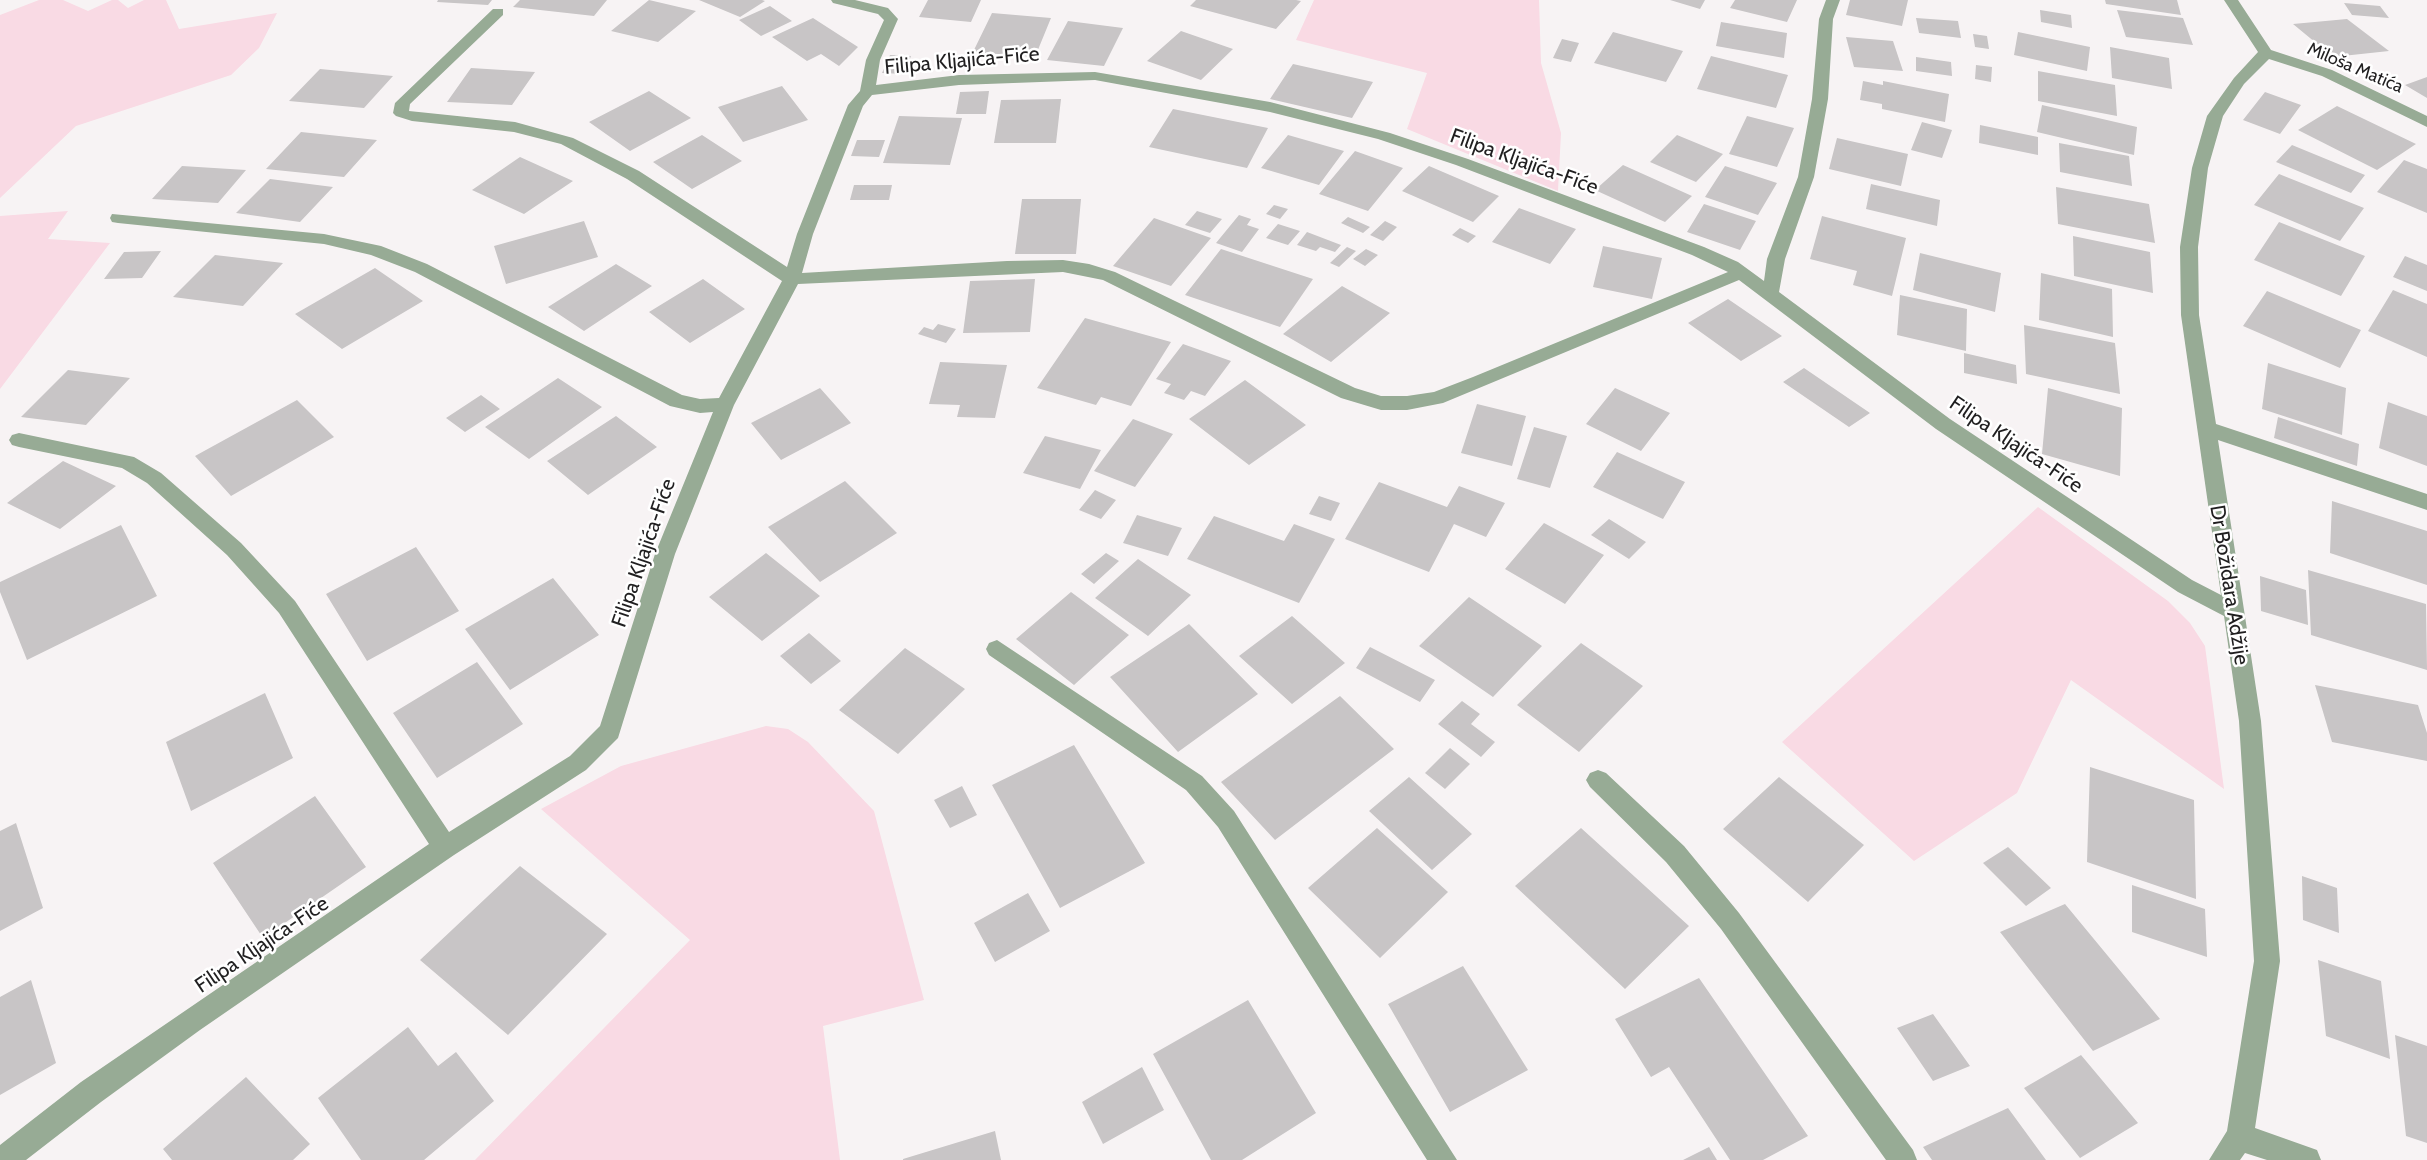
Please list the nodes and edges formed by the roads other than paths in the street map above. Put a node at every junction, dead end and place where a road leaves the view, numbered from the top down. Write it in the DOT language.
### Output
graph roads {
  1 [pos="838,0"];
  2 [pos="1833,0"];
  3 [pos="2231,0"];
  4 [pos="498,12"];
  5 [pos="2266,53"];
  6 [pos="867,93"];
  7 [pos="2427,122"];
  8 [pos="118,218"];
  9 [pos="1741,273"];
  10 [pos="792,279"];
  11 [pos="1770,295"];
  12 [pos="725,405"];
  13 [pos="2205,428"];
  14 [pos="19,440"];
  15 [pos="2427,502"];
  16 [pos="2233,611"];
  17 [pos="996,649"];
  18 [pos="1598,780"];
  19 [pos="445,847"];
  20 [pos="2240,1137"];
  21 [pos="3,1160"];
  22 [pos="1443,1160"];
  23 [pos="1903,1160"];
  24 [pos="2223,1160"];
  25 [pos="2307,1160"];
  1 -- 6 [label="street"];
  2 -- 11 [label="street"];
  3 -- 5 [label="street"];
  4 -- 10 [label="street"];
  5 -- 7 [label="street, Miloša Matića"];
  5 -- 13 [label="street, Dr Božidara Adžije"];
  6 -- 9 [label="street, Filipa Kljajića-Fiće"];
  6 -- 10 [label="street, Filipa Kljajića-Fiće"];
  8 -- 12 [label="street"];
  9 -- 10 [label="street"];
  9 -- 11 [label="street, Filipa Kljajića-Fiće"];
  10 -- 12 [label="street, Filipa Kljajića-Fiće"];
  11 -- 16 [label="street, Filipa Kljajića-Fiće"];
  12 -- 19 [label="street, Filipa Kljajića-Fiće"];
  13 -- 15 [label="street"];
  13 -- 16 [label="street, Dr Božidara Adžije"];
  14 -- 19 [label="street"];
  16 -- 20 [label="street, Dr Božidara Adžije"];
  17 -- 22 [label="street"];
  18 -- 23 [label="street"];
  19 -- 21 [label="street, Filipa Kljajića-Fiće"];
  20 -- 24 [label="street"];
  20 -- 25 [label="street"];
}
